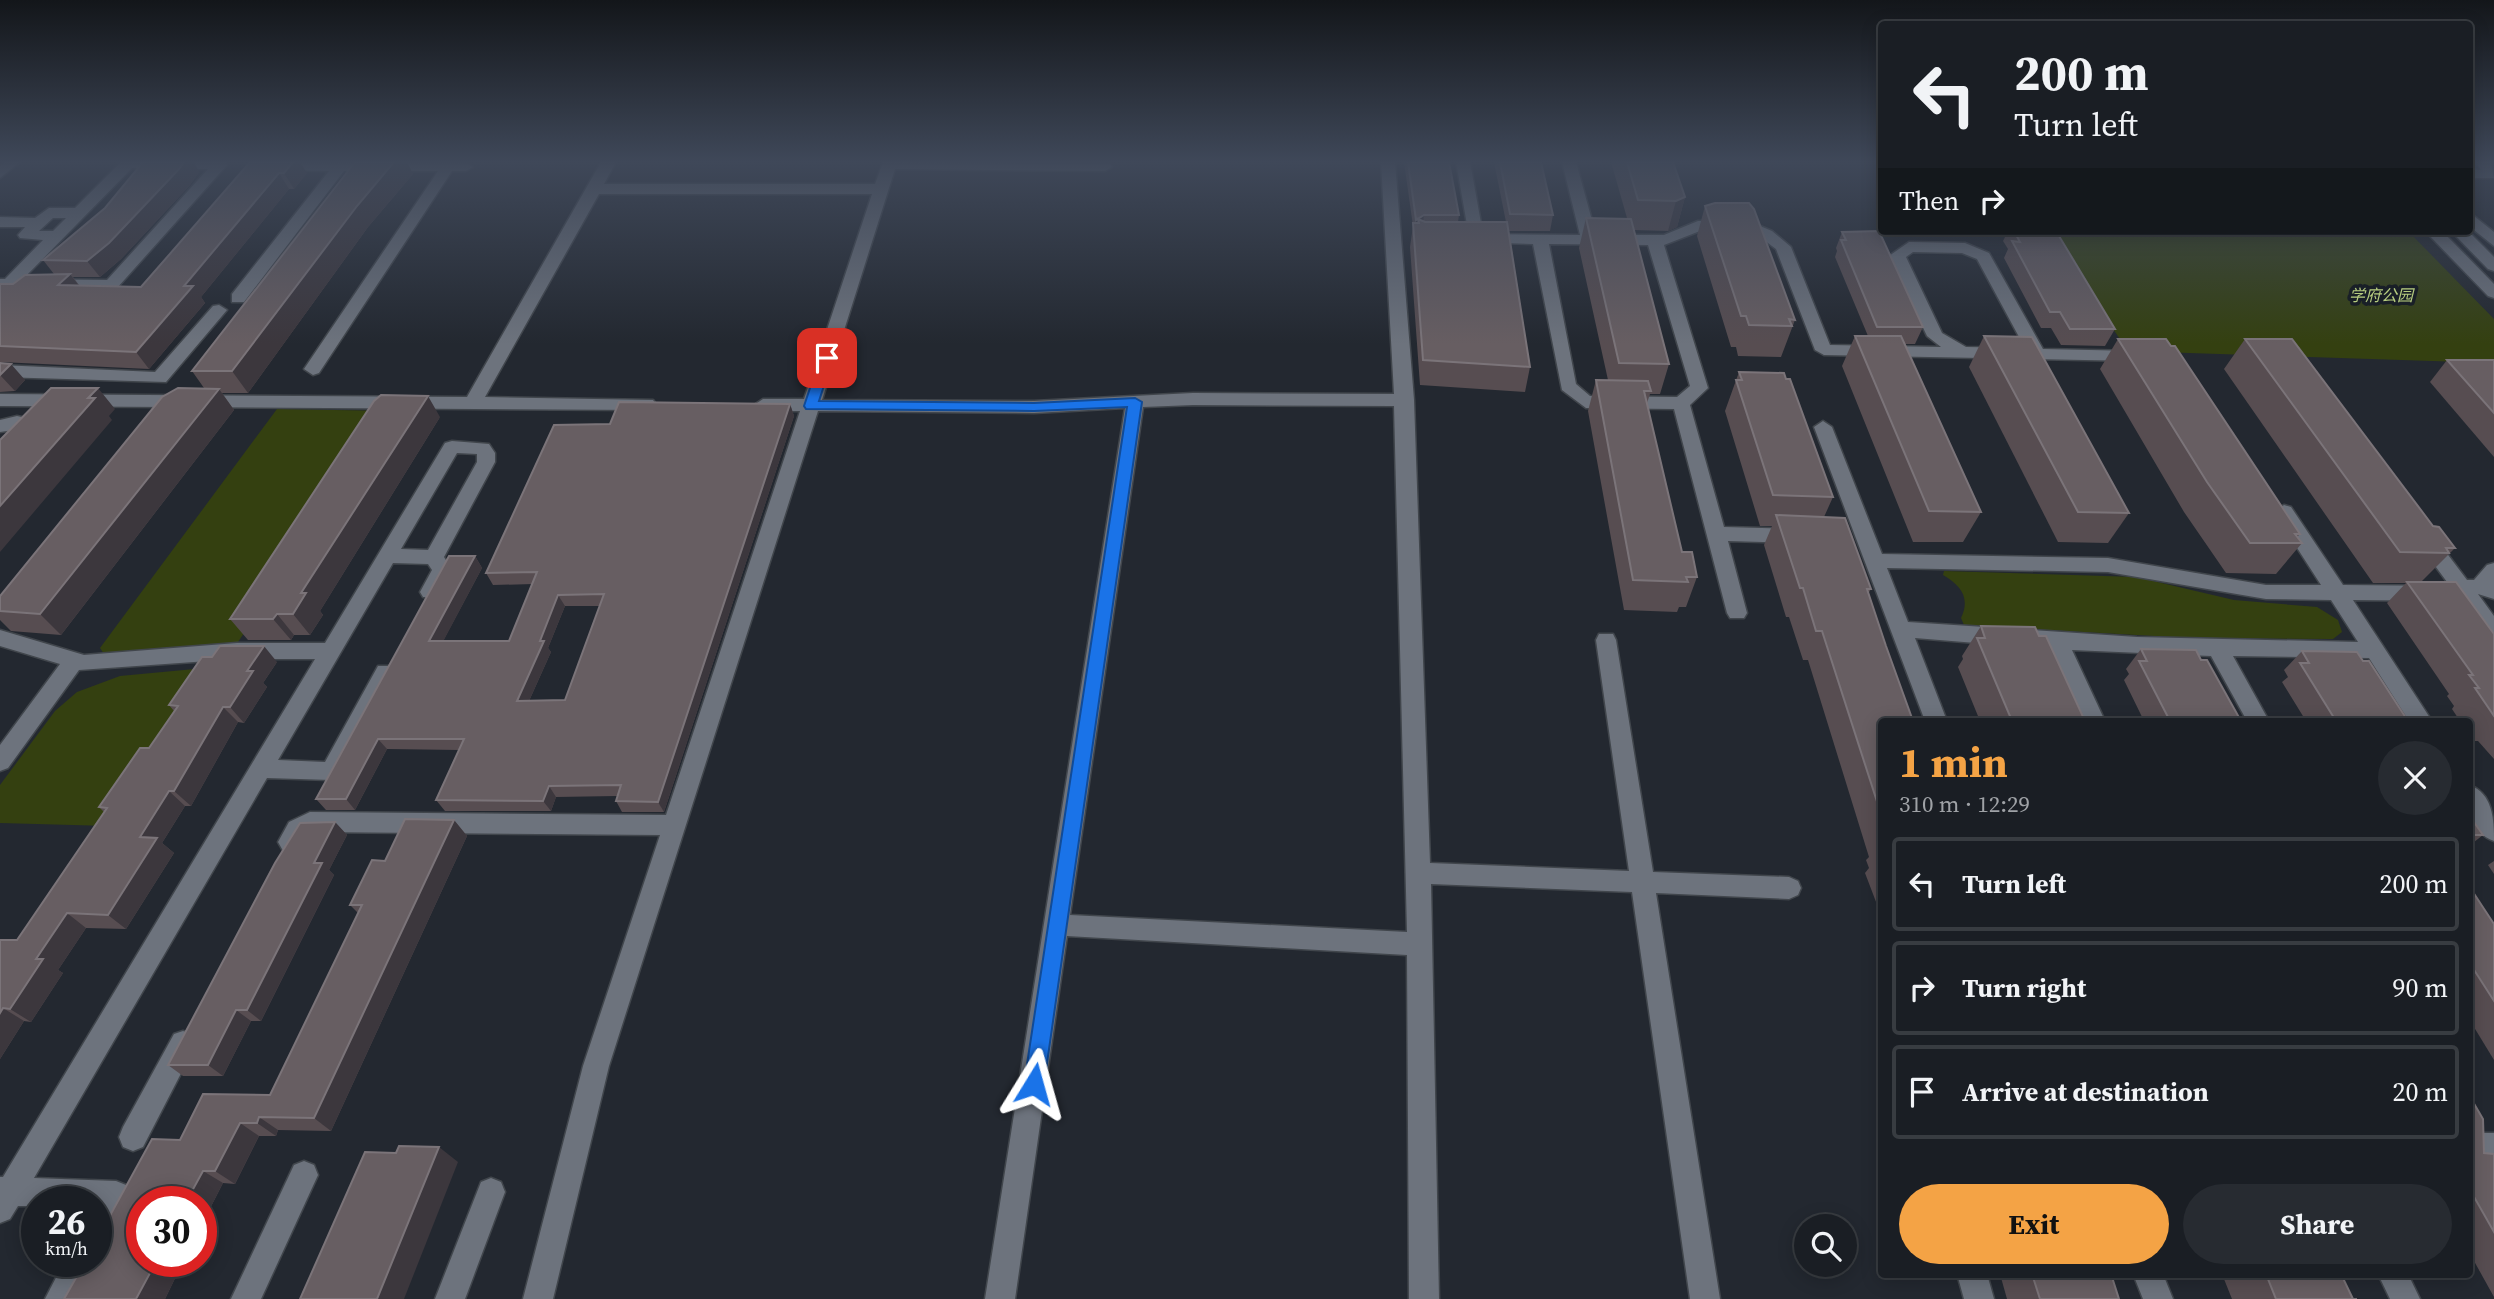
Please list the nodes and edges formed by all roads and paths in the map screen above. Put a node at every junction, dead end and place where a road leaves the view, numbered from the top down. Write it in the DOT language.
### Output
graph roads {
  1 [pos="24,223"];
  2 [pos="39,223"];
  3 [pos="70,223"];
  4 [pos="168,223"];
  5 [pos="297,223"];
  6 [pos="411,223"];
  7 [pos="575,223"];
  8 [pos="870,223"];
  9 [pos="1392,223"];
  10 [pos="1468,223"];
  11 [pos="1585,223"];
  12 [pos="2475,223"];
  13 [pos="2437,235"];
  14 [pos="2463,235"];
  15 [pos="57,236"];
  16 [pos="1540,240"];
  17 [pos="1589,240"];
  18 [pos="1655,240"];
  19 [pos="2494,241"];
  20 [pos="2494,266"];
  21 [pos="4,284"];
  22 [pos="2494,293"];
  23 [pos="238,298"];
  24 [pos="219,310"];
  25 [pos="1963,353"];
  26 [pos="2036,354"];
  27 [pos="2159,359"];
  28 [pos="313,369"];
  29 [pos="0,372"];
  30 [pos="0,400"];
  31 [pos="1405,400"];
  32 [pos="1135,402"];
  33 [pos="473,403"];
  34 [pos="1681,404"];
  35 [pos="662,405"];
  36 [pos="743,405"];
  37 [pos="811,406"];
  38 [pos="0,426"];
  39 [pos="1823,427"];
  40 [pos="0,467"];
  41 [pos="2270,492"];
  42 [pos="2411,520"];
  43 [pos="1716,534"];
  44 [pos="1811,536"];
  45 [pos="1838,537"];
  46 [pos="1865,538"];
  47 [pos="387,556"];
  48 [pos="434,556"];
  49 [pos="1875,561"];
  50 [pos="2480,586"];
  51 [pos="2336,593"];
  52 [pos="422,606"];
  53 [pos="1737,613"];
  54 [pos="1900,629"];
  55 [pos="2494,631"];
  56 [pos="0,638"];
  57 [pos="1606,640"];
  58 [pos="2059,643"];
  59 [pos="2218,649"];
  60 [pos="331,650"];
  61 [pos="2374,650"];
  62 [pos="396,653"];
  63 [pos="74,661"];
  64 [pos="1935,718"];
  65 [pos="2093,718"];
  66 [pos="2256,718"];
  67 [pos="2419,718"];
  68 [pos="0,762"];
  69 [pos="261,769"];
  70 [pos="2473,800"];
  71 [pos="674,825"];
  72 [pos="2494,831"];
  73 [pos="278,866"];
  74 [pos="1419,873"];
  75 [pos="1642,882"];
  76 [pos="1789,888"];
  77 [pos="1058,925"];
  78 [pos="1420,944"];
  79 [pos="192,1026"];
  80 [pos="133,1137"];
  81 [pos="2473,1147"];
  82 [pos="2494,1147"];
  83 [pos="303,1175"];
  84 [pos="491,1192"];
  85 [pos="4,1197"];
  86 [pos="72,1277"];
  87 [pos="1973,1278"];
  88 [pos="2150,1278"];
  89 [pos="2395,1278"];
  90 [pos="60,1299"];
  91 [pos="246,1299"];
  92 [pos="450,1299"];
  93 [pos="538,1299"];
  94 [pos="1000,1299"];
  95 [pos="1424,1299"];
  96 [pos="1705,1299"];
  97 [pos="1979,1299"];
  98 [pos="2158,1299"];
  99 [pos="2405,1299"];
  1 -- 2 [label="street"];
  2 -- 15 [label="street"];
  3 -- 15 [label="street"];
  4 -- 21 [label="street"];
  5 -- 23 [label="street"];
  6 -- 28 [label="street"];
  7 -- 33 [label="street"];
  8 -- 37 [label="street"];
  9 -- 31 [label="street"];
  10 -- 16 [label="street"];
  11 -- 17 [label="street"];
  12 -- 19 [label="street"];
  13 -- 22 [label="street"];
  14 -- 20 [label="street"];
  15 -- 21 [label="street"];
  16 -- 17 [label="street"];
  16 -- 34 [label="street"];
  17 -- 18 [label="street"];
  18 -- 25 [label="street"];
  18 -- 34 [label="street"];
  24 -- 29 [label="street"];
  25 -- 26 [label="street"];
  25 -- 26 [label="street"];
  26 -- 27 [label="street"];
  30 -- 33 [label="street"];
  31 -- 32 [label="street"];
  31 -- 74 [label="street"];
  32 -- 37 [label="street"];
  32 -- 77 [label="street"];
  33 -- 35 [label="street"];
  34 -- 43 [label="street"];
  36 -- 37 [label="street"];
  37 -- 71 [label="street"];
  38 -- 40 [label="street"];
  39 -- 46 [label="street"];
  41 -- 51 [label="street"];
  42 -- 50 [label="street"];
  43 -- 44 [label="street"];
  43 -- 53 [label="street"];
  45 -- 46 [label="street"];
  46 -- 49 [label="street"];
  47 -- 48 [label="street"];
  47 -- 48 [label="street"];
  47 -- 60 [label="street"];
  48 -- 52 [label="street"];
  49 -- 51 [label="street"];
  49 -- 54 [label="street"];
  50 -- 51 [label="street"];
  50 -- 55 [label="street"];
  51 -- 61 [label="street"];
  54 -- 58 [label="street"];
  54 -- 64 [label="street"];
  56 -- 63 [label="street"];
  57 -- 75 [label="street"];
  58 -- 59 [label="street"];
  58 -- 65 [label="street"];
  59 -- 61 [label="street"];
  59 -- 66 [label="street"];
  60 -- 63 [label="street"];
  60 -- 69 [label="street"];
  61 -- 67 [label="street"];
  62 -- 69 [label="street"];
  63 -- 68 [label="street"];
  69 -- 85 [label="street"];
  70 -- 72 [label="street"];
  71 -- 73 [label="street"];
  71 -- 93 [label="street"];
  74 -- 75 [label="street"];
  74 -- 78 [label="street"];
  75 -- 76 [label="street"];
  75 -- 96 [label="street"];
  77 -- 78 [label="street"];
  77 -- 94 [label="street"];
  78 -- 95 [label="street"];
  79 -- 80 [label="street"];
  81 -- 82 [label="street"];
  83 -- 91 [label="street"];
  84 -- 92 [label="street"];
  86 -- 90 [label="street"];
  87 -- 97 [label="street"];
  88 -- 98 [label="street"];
  89 -- 99 [label="street"];
}
